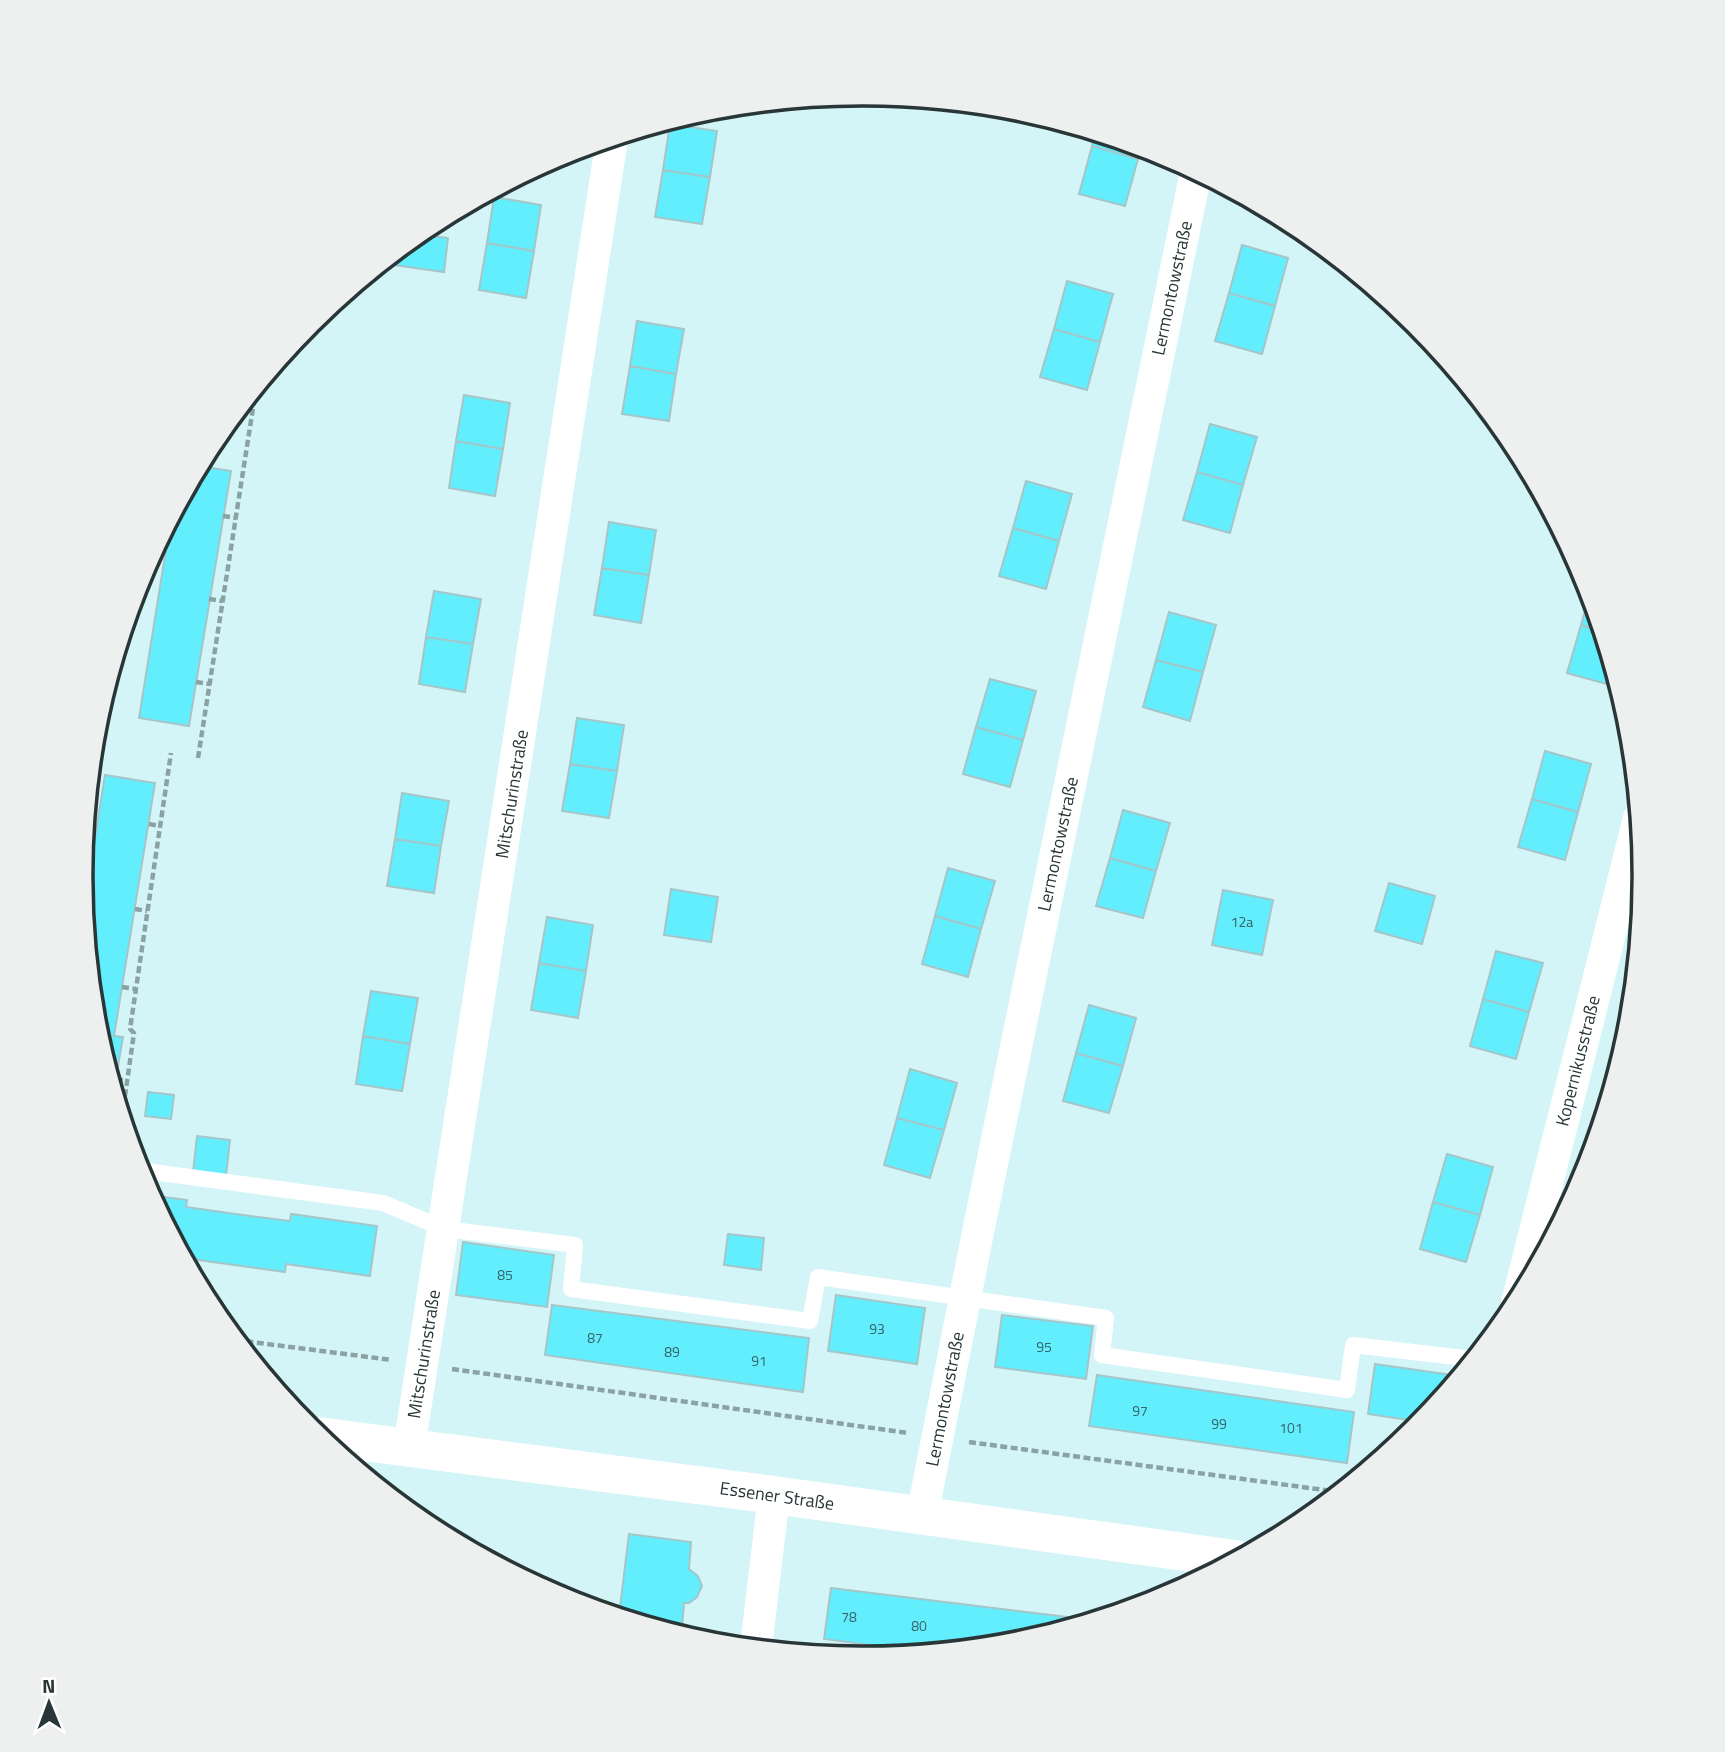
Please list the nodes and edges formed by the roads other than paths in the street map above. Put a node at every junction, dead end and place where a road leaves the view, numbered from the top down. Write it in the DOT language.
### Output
graph roads {
  1 [pos="611,149"];
  2 [pos="1194,182"];
  3 [pos="1631,848"];
  4 [pos="151,1172"];
  5 [pos="445,1229"];
  6 [pos="1529,1260"];
  7 [pos="965,1298"];
  8 [pos="1463,1358"];
  9 [pos="338,1439"];
  10 [pos="409,1448"];
  11 [pos="774,1495"];
  12 [pos="922,1516"];
  13 [pos="1220,1557"];
  14 [pos="757,1638"];
  1 -- 5 [label="street, Mitschurinstraße"];
  2 -- 7 [label="street, Lermontowstraße"];
  3 -- 6 [label="street, Kopernikusstraße"];
  4 -- 5 [label="lane"];
  5 -- 7 [label="lane"];
  5 -- 10 [label="street, Mitschurinstraße"];
  7 -- 8 [label="lane"];
  7 -- 12 [label="street, Lermontowstraße"];
  9 -- 10 [label="main road, Essener Straße"];
  10 -- 11 [label="main road, Essener Straße"];
  11 -- 12 [label="main road, Essener Straße"];
  11 -- 14 [label="street"];
  12 -- 13 [label="main road, Essener Straße"];
}
